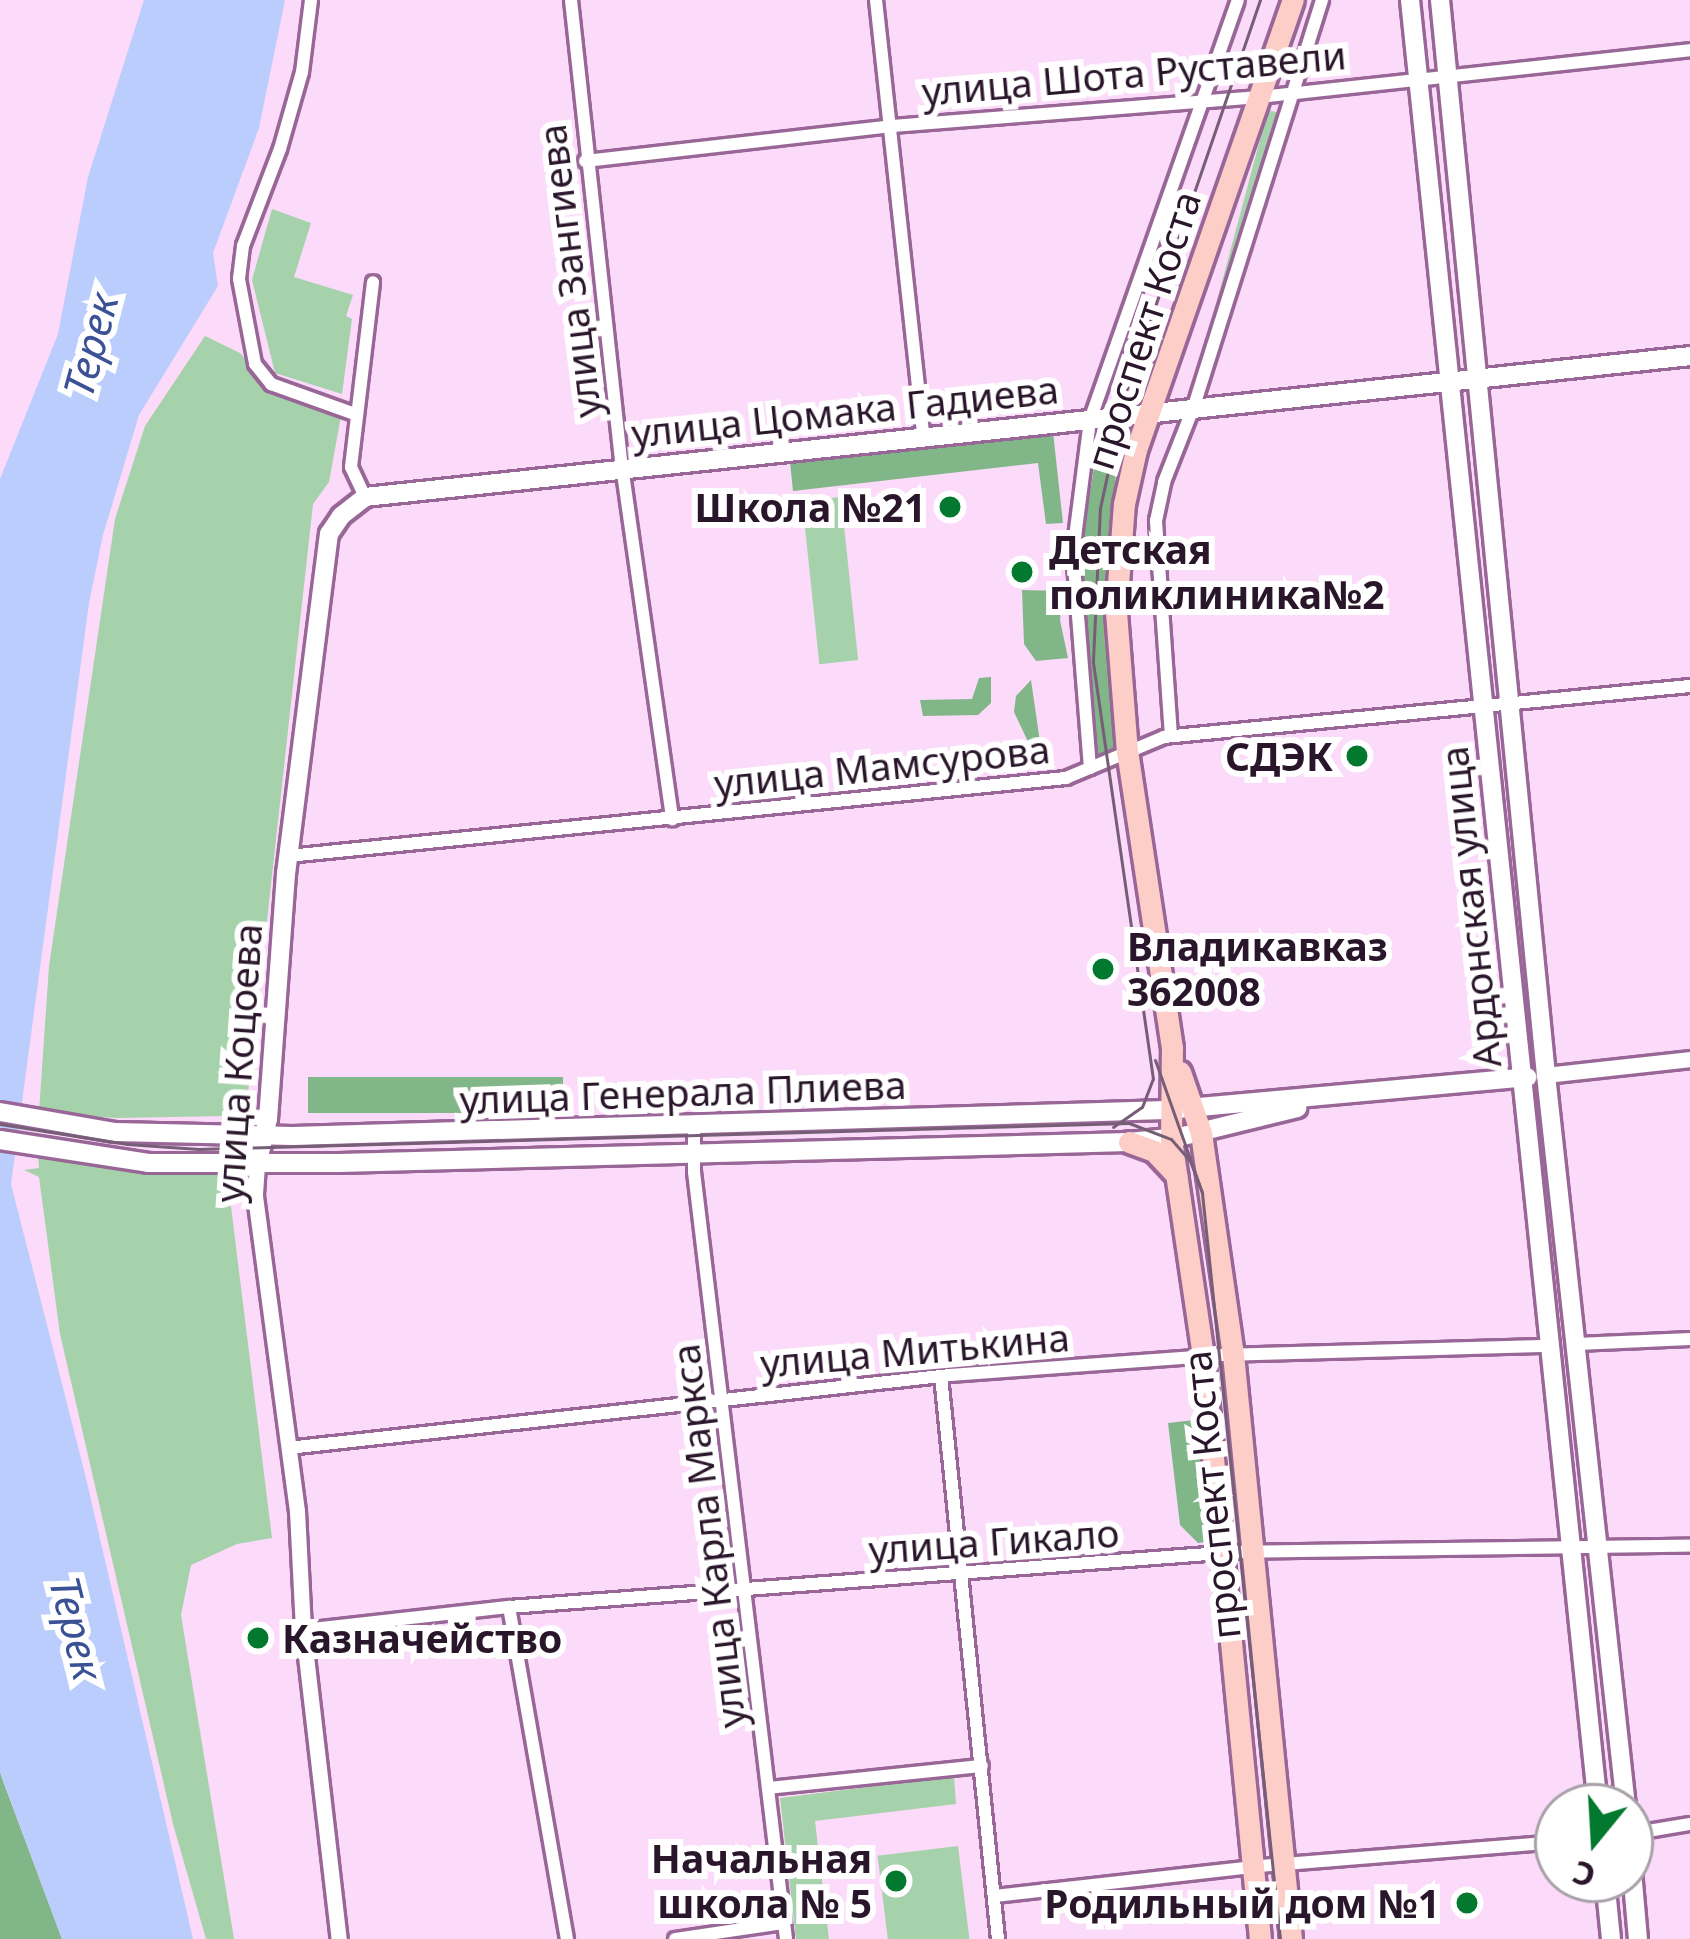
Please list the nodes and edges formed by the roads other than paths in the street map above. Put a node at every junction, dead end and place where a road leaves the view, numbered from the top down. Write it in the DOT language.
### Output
graph roads {
  1 [pos="311,0"];
  2 [pos="571,0"];
  3 [pos="876,0"];
  4 [pos="1238,0"];
  5 [pos="1293,0"];
  6 [pos="1322,0"];
  7 [pos="1410,0"];
  8 [pos="1440,0"];
  9 [pos="1690,50"];
  10 [pos="1445,75"];
  11 [pos="1415,77"];
  12 [pos="1293,92"];
  13 [pos="1260,97"];
  14 [pos="1203,99"];
  15 [pos="892,126"];
  16 [pos="585,161"];
  17 [pos="373,282"];
  18 [pos="1690,356"];
  19 [pos="1478,377"];
  20 [pos="1448,380"];
  21 [pos="1194,406"];
  22 [pos="1150,410"];
  23 [pos="355,414"];
  24 [pos="1090,419"];
  25 [pos="923,436"];
  26 [pos="622,466"];
  27 [pos="365,497"];
  28 [pos="1690,686"];
  29 [pos="1513,703"];
  30 [pos="1483,706"];
  31 [pos="1171,736"];
  32 [pos="1127,752"];
  33 [pos="1090,768"];
  34 [pos="672,819"];
  35 [pos="288,856"];
  36 [pos="1690,1059"];
  37 [pos="1546,1075"];
  38 [pos="1520,1078"];
  39 [pos="1336,1098"];
  40 [pos="1182,1108"];
  41 [pos="0,1112"];
  42 [pos="694,1125"];
  43 [pos="1201,1132"];
  44 [pos="263,1135"];
  45 [pos="1171,1139"];
  46 [pos="0,1141"];
  47 [pos="1129,1142"];
  48 [pos="694,1151"];
  49 [pos="257,1165"];
  50 [pos="1178,1178"];
  51 [pos="1690,1339"];
  52 [pos="1577,1344"];
  53 [pos="1550,1346"];
  54 [pos="1233,1354"];
  55 [pos="1203,1356"];
  56 [pos="941,1376"];
  57 [pos="723,1399"];
  58 [pos="288,1448"];
  59 [pos="1690,1546"];
  60 [pos="1575,1549"];
  61 [pos="1599,1549"];
  62 [pos="1254,1551"];
  63 [pos="1224,1554"];
  64 [pos="959,1573"];
  65 [pos="743,1590"];
  66 [pos="509,1607"];
  67 [pos="303,1630"];
  68 [pos="982,1766"];
  69 [pos="1596,1783"];
  70 [pos="1623,1783"];
  71 [pos="768,1788"];
  72 [pos="1690,1824"];
  73 [pos="1654,1830"];
  74 [pos="1534,1844"];
  75 [pos="1283,1864"];
  76 [pos="1253,1867"];
  77 [pos="994,1896"];
  78 [pos="1607,1903"];
  79 [pos="1635,1903"];
  80 [pos="784,1923"];
  81 [pos="340,1939"];
  82 [pos="567,1939"];
  83 [pos="676,1939"];
  84 [pos="786,1939"];
  85 [pos="998,1939"];
  86 [pos="1260,1939"];
  87 [pos="1291,1939"];
  88 [pos="1611,1939"];
  89 [pos="1638,1939"];
  1 -- 23 [label="street"];
  2 -- 16 [label="street, улица Зангиева"];
  3 -- 15 [label="street"];
  4 -- 14 [label="street, проспект Коста"];
  5 -- 13 [label="main road, проспект Коста"];
  6 -- 12 [label="street"];
  7 -- 11 [label="main road, Ардонская улица"];
  8 -- 10 [label="main road, Ардонская улица"];
  9 -- 10 [label="street, улица Шота Руставели"];
  10 -- 11 [label="street, улица Шота Руставели"];
  10 -- 19 [label="main road, Ардонская улица"];
  11 -- 12 [label="street, улица Шота Руставели"];
  11 -- 20 [label="main road, Ардонская улица"];
  12 -- 13 [label="street, улица Шота Руставели"];
  12 -- 21 [label="street"];
  13 -- 14 [label="street, улица Шота Руставели"];
  13 -- 22 [label="main road, проспект Коста"];
  14 -- 15 [label="street, улица Шота Руставели"];
  14 -- 24 [label="street, проспект Коста"];
  15 -- 16 [label="street, улица Шота Руставели"];
  15 -- 25 [label="street"];
  16 -- 26 [label="street, улица Зангиева"];
  17 -- 23 [label="street"];
  18 -- 19 [label="main road, улица Цомака Гадиева"];
  19 -- 20 [label="main road, улица Цомака Гадиева"];
  19 -- 29 [label="main road, Ардонская улица"];
  20 -- 21 [label="main road, улица Цомака Гадиева"];
  20 -- 30 [label="main road, Ардонская улица"];
  21 -- 22 [label="main road, улица Цомака Гадиева"];
  21 -- 31 [label="street"];
  22 -- 24 [label="main road, улица Цомака Гадиева"];
  22 -- 32 [label="main road, проспект Коста"];
  23 -- 27 [label="street"];
  24 -- 25 [label="main road, улица Цомака Гадиева"];
  24 -- 33 [label="street, проспект Коста"];
  25 -- 26 [label="main road, улица Цомака Гадиева"];
  26 -- 27 [label="main road, улица Цомака Гадиева"];
  26 -- 34 [label="street, улица Зангиева"];
  27 -- 35 [label="main road, улица Коцоева"];
  28 -- 29 [label="street, улица Мамсурова"];
  29 -- 30 [label="street, улица Мамсурова"];
  29 -- 37 [label="main road, Ардонская улица"];
  30 -- 31 [label="street, улица Мамсурова"];
  30 -- 38 [label="main road, Ардонская улица"];
  31 -- 32 [label="street, улица Мамсурова"];
  32 -- 33 [label="street, улица Мамсурова"];
  32 -- 40 [label="main road, проспект Коста"];
  33 -- 34 [label="street, улица Мамсурова"];
  34 -- 35 [label="street, улица Мамсурова"];
  35 -- 44 [label="main road, улица Коцоева"];
  36 -- 37 [label="street, улица Генерала Плиева"];
  37 -- 38 [label="main road, улица Генерала Плиева"];
  37 -- 52 [label="main road, Ардонская улица"];
  38 -- 39 [label="main road, улица Генерала Плиева"];
  38 -- 53 [label="main road, Ардонская улица"];
  39 -- 40 [label="main road, улица Генерала Плиева"];
  39 -- 43 [label="main road, улица Генерала Плиева"];
  40 -- 42 [label="main road, улица Генерала Плиева"];
  40 -- 43 [label="main road, проспект Коста"];
  40 -- 45 [label="main road, проспект Коста"];
  41 -- 44 [label="main road, улица Генерала Плиева"];
  42 -- 44 [label="main road, улица Генерала Плиева"];
  42 -- 48 [label="street, улица Карла Маркса"];
  43 -- 45 [label="main road, улица Генерала Плиева"];
  43 -- 54 [label="main road, проспект Коста"];
  44 -- 49 [label="main road, улица Коцоева"];
  45 -- 47 [label="main road, улица Генерала Плиева"];
  45 -- 50 [label="main road, проспект Коста"];
  46 -- 49 [label="main road, улица Генерала Плиева"];
  47 -- 48 [label="main road, улица Генерала Плиева"];
  47 -- 50 [label="main road"];
  48 -- 49 [label="main road, улица Генерала Плиева"];
  48 -- 57 [label="street, улица Карла Маркса"];
  49 -- 58 [label="street, улица Коцоева"];
  50 -- 55 [label="main road, проспект Коста"];
  51 -- 52 [label="street"];
  52 -- 61 [label="main road, Ардонская улица"];
  53 -- 54 [label="street, улица Митькина"];
  53 -- 60 [label="main road, Ардонская улица"];
  54 -- 55 [label="street, улица Митькина"];
  54 -- 62 [label="main road, проспект Коста"];
  55 -- 56 [label="street, улица Митькина"];
  55 -- 63 [label="main road, проспект Коста"];
  56 -- 57 [label="street, улица Митькина"];
  56 -- 64 [label="street"];
  57 -- 58 [label="street, улица Митькина"];
  57 -- 65 [label="street, улица Карла Маркса"];
  58 -- 67 [label="street, улица Коцоева"];
  59 -- 61 [label="street, улица Гикало"];
  60 -- 61 [label="street, улица Гикало"];
  60 -- 62 [label="street, улица Гикало"];
  60 -- 69 [label="main road, Ардонская улица"];
  61 -- 70 [label="main road, Ардонская улица"];
  62 -- 63 [label="street, улица Гикало"];
  62 -- 75 [label="main road, проспект Коста"];
  63 -- 64 [label="street, улица Гикало"];
  63 -- 76 [label="main road, проспект Коста"];
  64 -- 65 [label="street, улица Гикало"];
  64 -- 68 [label="street"];
  65 -- 66 [label="street, улица Гикало"];
  65 -- 71 [label="street, улица Карла Маркса"];
  66 -- 67 [label="street, улица Гикало"];
  66 -- 82 [label="street"];
  67 -- 81 [label="street, улица Коцоева"];
  68 -- 71 [label="street"];
  68 -- 77 [label="street"];
  71 -- 80 [label="street, улица Карла Маркса"];
  72 -- 73 [label="street"];
  74 -- 75 [label="street"];
  75 -- 76 [label="street"];
  75 -- 87 [label="main road, проспект Коста"];
  76 -- 77 [label="street"];
  76 -- 86 [label="main road, проспект Коста"];
  77 -- 85 [label="street"];
  78 -- 88 [label="main road"];
  79 -- 89 [label="main road"];
  80 -- 83 [label="street"];
  80 -- 84 [label="street, улица Карла Маркса"];
}
